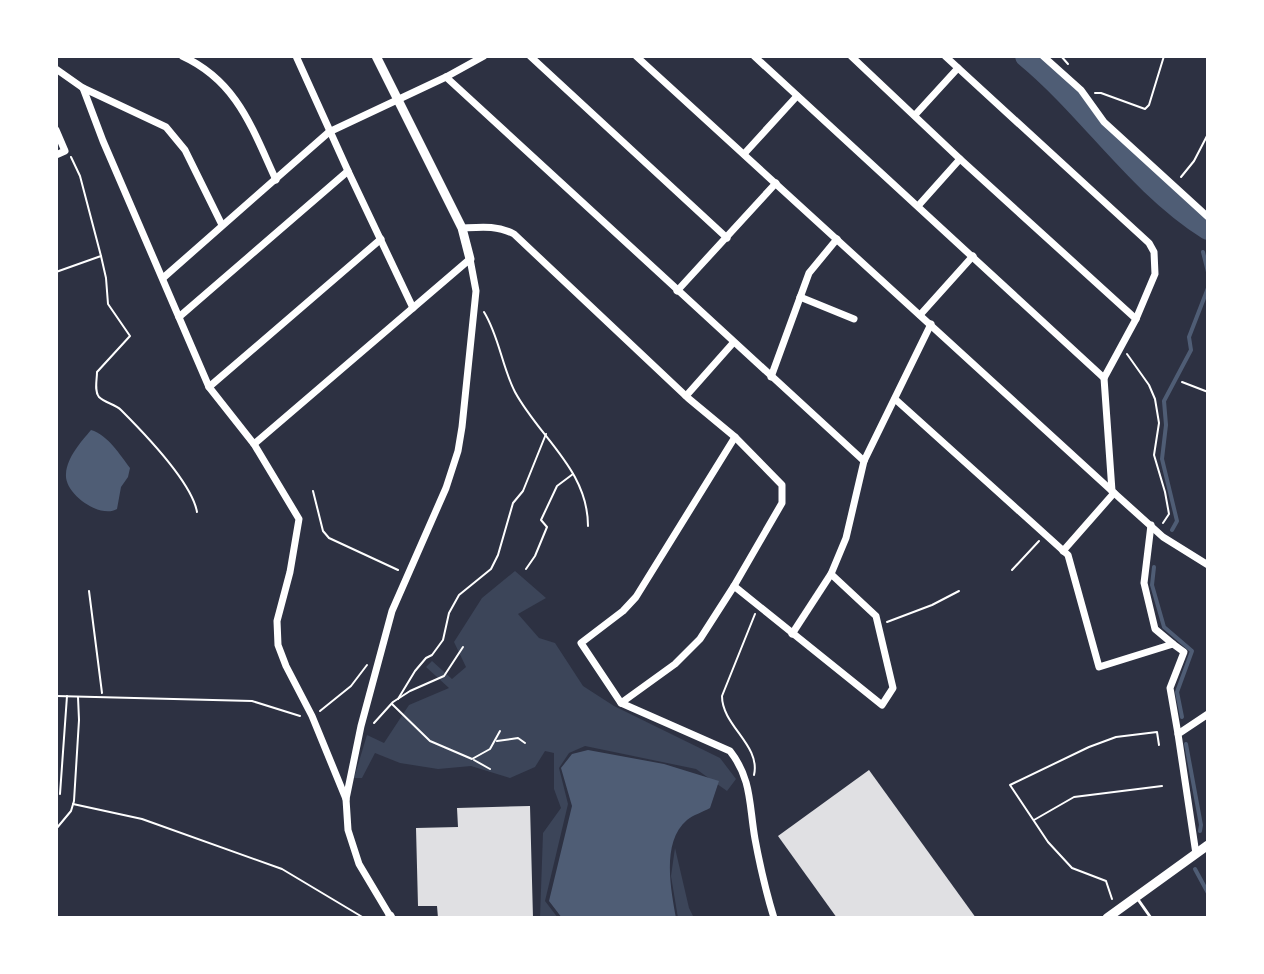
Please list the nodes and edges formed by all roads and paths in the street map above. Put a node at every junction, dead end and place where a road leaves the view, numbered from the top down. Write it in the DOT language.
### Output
graph roads {
  1 [pos="182,56"];
  2 [pos="296,56"];
  3 [pos="376,56"];
  4 [pos="484,56"];
  5 [pos="530,56"];
  6 [pos="636,56"];
  7 [pos="754,56"];
  8 [pos="851,56"];
  9 [pos="945,56"];
  10 [pos="1043,56"];
  11 [pos="1164,56"];
  12 [pos="958,68"];
  13 [pos="56,69"];
  14 [pos="446,77"];
  15 [pos="83,88"];
  16 [pos="1093,93"];
  17 [pos="797,96"];
  18 [pos="399,100"];
  19 [pos="915,115"];
  20 [pos="56,130"];
  21 [pos="329,132"];
  22 [pos="1208,134"];
  23 [pos="65,151"];
  24 [pos="744,154"];
  25 [pos="56,155"];
  26 [pos="960,159"];
  27 [pos="348,171"];
  28 [pos="276,180"];
  29 [pos="776,183"];
  30 [pos="1173,187"];
  31 [pos="918,206"];
  32 [pos="1208,217"];
  33 [pos="222,225"];
  34 [pos="462,228"];
  35 [pos="727,238"];
  36 [pos="381,239"];
  37 [pos="837,239"];
  38 [pos="101,256"];
  39 [pos="973,256"];
  40 [pos="470,259"];
  41 [pos="56,272"];
  42 [pos="163,278"];
  43 [pos="677,291"];
  44 [pos="800,297"];
  45 [pos="474,306"];
  46 [pos="413,308"];
  47 [pos="920,315"];
  48 [pos="179,317"];
  49 [pos="854,319"];
  50 [pos="1136,319"];
  51 [pos="931,324"];
  52 [pos="733,343"];
  53 [pos="1120,349"];
  54 [pos="771,377"];
  55 [pos="1104,378"];
  56 [pos="1182,382"];
  57 [pos="209,387"];
  58 [pos="1208,392"];
  59 [pos="686,396"];
  60 [pos="895,399"];
  61 [pos="546,434"];
  62 [pos="735,437"];
  63 [pos="254,444"];
  64 [pos="864,461"];
  65 [pos="574,474"];
  66 [pos="313,491"];
  67 [pos="1113,492"];
  68 [pos="197,512"];
  69 [pos="588,526"];
  70 [pos="1154,527"];
  71 [pos="1045,535"];
  72 [pos="1063,551"];
  73 [pos="1208,565"];
  74 [pos="526,569"];
  75 [pos="1012,570"];
  76 [pos="831,574"];
  77 [pos="408,575"];
  78 [pos="734,586"];
  79 [pos="89,591"];
  80 [pos="959,591"];
  81 [pos="758,606"];
  82 [pos="878,625"];
  83 [pos="792,634"];
  84 [pos="1173,644"];
  85 [pos="463,647"];
  86 [pos="376,666"];
  87 [pos="56,696"];
  88 [pos="67,696"];
  89 [pos="77,696"];
  90 [pos="102,696"];
  91 [pos="398,699"];
  92 [pos="621,703"];
  93 [pos="392,704"];
  94 [pos="1208,714"];
  95 [pos="312,716"];
  96 [pos="361,724"];
  97 [pos="500,731"];
  98 [pos="1178,734"];
  99 [pos="495,740"];
  100 [pos="525,743"];
  101 [pos="1159,745"];
  102 [pos="472,759"];
  103 [pos="490,769"];
  104 [pos="747,779"];
  105 [pos="1162,786"];
  106 [pos="60,794"];
  107 [pos="346,799"];
  108 [pos="73,804"];
  109 [pos="1033,821"];
  110 [pos="56,829"];
  111 [pos="1208,845"];
  112 [pos="1196,854"];
  113 [pos="1136,897"];
  114 [pos="1116,911"];
  115 [pos="391,917"];
  116 [pos="364,918"];
  117 [pos="774,918"];
  118 [pos="1107,918"];
  119 [pos="1151,918"];
  1 -- 28 [label="street"];
  2 -- 21 [label="street"];
  3 -- 18 [label="street"];
  4 -- 14 [label="street"];
  5 -- 35 [label="street"];
  6 -- 24 [label="street"];
  7 -- 17 [label="street"];
  8 -- 19 [label="street"];
  9 -- 12 [label="street"];
  10 -- 30 [label="street"];
  11 -- 16 [label="path"];
  12 -- 19 [label="street"];
  12 -- 50 [label="street"];
  13 -- 15 [label="street"];
  14 -- 18 [label="street"];
  14 -- 43 [label="street"];
  15 -- 33 [label="street"];
  15 -- 42 [label="street"];
  17 -- 24 [label="street"];
  17 -- 31 [label="street"];
  18 -- 21 [label="street"];
  18 -- 34 [label="street"];
  19 -- 26 [label="street"];
  20 -- 23 [label="street"];
  21 -- 27 [label="street"];
  21 -- 28 [label="street"];
  22 -- 30 [label="path"];
  23 -- 25 [label="street"];
  23 -- 38 [label="path"];
  24 -- 29 [label="street"];
  26 -- 31 [label="street"];
  26 -- 50 [label="street"];
  27 -- 36 [label="street"];
  27 -- 48 [label="street"];
  28 -- 33 [label="street"];
  29 -- 35 [label="street"];
  29 -- 37 [label="street"];
  30 -- 32 [label="street"];
  31 -- 39 [label="street"];
  33 -- 42 [label="street"];
  34 -- 40 [label="street"];
  34 -- 59 [label="street"];
  35 -- 43 [label="street"];
  36 -- 46 [label="street"];
  36 -- 57 [label="street"];
  37 -- 44 [label="street"];
  37 -- 47 [label="street"];
  38 -- 41 [label="path"];
  38 -- 68 [label="path"];
  39 -- 47 [label="street"];
  39 -- 55 [label="street"];
  40 -- 45 [label="street"];
  40 -- 46 [label="street"];
  42 -- 48 [label="street"];
  43 -- 52 [label="street"];
  44 -- 49 [label="street"];
  44 -- 54 [label="street"];
  45 -- 61 [label="path"];
  45 -- 77 [label="street"];
  46 -- 63 [label="street"];
  47 -- 51 [label="street"];
  48 -- 57 [label="street"];
  50 -- 53 [label="street"];
  51 -- 60 [label="street"];
  51 -- 67 [label="street"];
  52 -- 54 [label="street"];
  52 -- 59 [label="street"];
  53 -- 55 [label="street"];
  53 -- 70 [label="path"];
  54 -- 64 [label="street"];
  55 -- 67 [label="street"];
  56 -- 58 [label="path"];
  57 -- 63 [label="street"];
  59 -- 62 [label="street"];
  60 -- 64 [label="street"];
  60 -- 71 [label="street"];
  61 -- 65 [label="path"];
  61 -- 91 [label="path"];
  62 -- 78 [label="street"];
  62 -- 92 [label="street"];
  63 -- 95 [label="street"];
  64 -- 76 [label="street"];
  65 -- 69 [label="path"];
  65 -- 74 [label="path"];
  66 -- 77 [label="path"];
  67 -- 70 [label="street"];
  67 -- 72 [label="street"];
  70 -- 73 [label="street"];
  70 -- 84 [label="street"];
  71 -- 72 [label="street"];
  71 -- 75 [label="path"];
  72 -- 84 [label="street"];
  76 -- 82 [label="street"];
  76 -- 83 [label="street"];
  77 -- 86 [label="street"];
  78 -- 81 [label="street"];
  78 -- 92 [label="street"];
  79 -- 90 [label="path"];
  80 -- 82 [label="path"];
  81 -- 83 [label="street"];
  81 -- 104 [label="path"];
  82 -- 83 [label="street"];
  84 -- 98 [label="street"];
  85 -- 91 [label="path"];
  86 -- 95 [label="path"];
  86 -- 96 [label="street"];
  87 -- 88 [label="path"];
  88 -- 89 [label="path"];
  88 -- 106 [label="path"];
  89 -- 90 [label="path"];
  89 -- 108 [label="path"];
  90 -- 95 [label="path"];
  91 -- 93 [label="path"];
  92 -- 104 [label="street"];
  93 -- 96 [label="path"];
  93 -- 102 [label="path"];
  94 -- 98 [label="street"];
  95 -- 107 [label="street"];
  96 -- 107 [label="street"];
  97 -- 99 [label="path"];
  98 -- 112 [label="street"];
  99 -- 100 [label="path"];
  99 -- 102 [label="path"];
  101 -- 109 [label="path"];
  102 -- 103 [label="path"];
  104 -- 117 [label="street"];
  105 -- 109 [label="path"];
  107 -- 115 [label="street"];
  108 -- 110 [label="path"];
  108 -- 116 [label="path"];
  109 -- 114 [label="path"];
  111 -- 112 [label="street"];
  112 -- 113 [label="street"];
  113 -- 114 [label="street"];
  113 -- 119 [label="lane"];
  114 -- 118 [label="street"];
}
